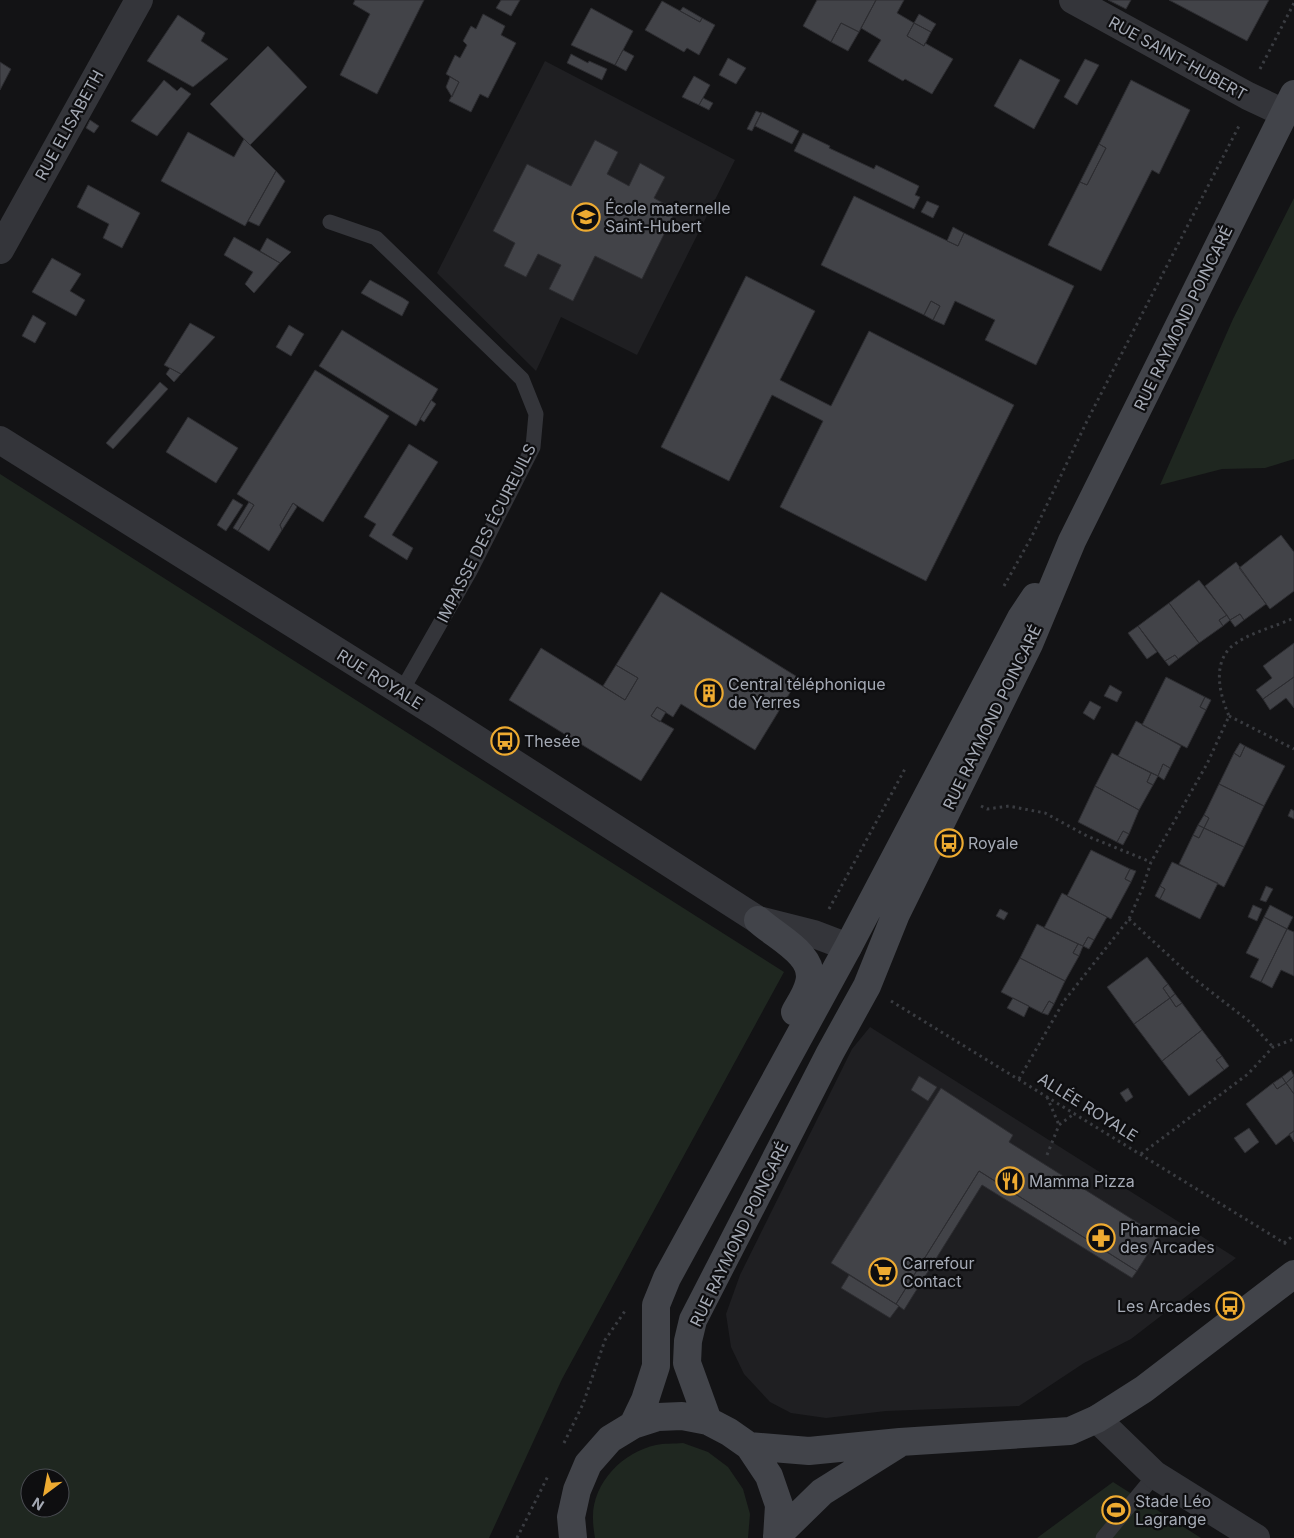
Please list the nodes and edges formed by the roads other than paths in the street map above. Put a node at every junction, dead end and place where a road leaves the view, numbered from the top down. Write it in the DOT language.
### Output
graph roads {
  1 [pos="139,0"];
  2 [pos="1073,0"];
  3 [pos="1289,104"];
  4 [pos="330,222"];
  5 [pos="0,250"];
  6 [pos="0,440"];
  7 [pos="1072,542"];
  8 [pos="401,692"];
  9 [pos="758,920"];
  10 [pos="848,947"];
  11 [pos="830,1053"];
  12 [pos="749,1131"];
  13 [pos="1294,1274"];
  14 [pos="1097,1419"];
  15 [pos="708,1421"];
  16 [pos="633,1425"];
  17 [pos="900,1442"];
  18 [pos="750,1446"];
  19 [pos="1155,1475"];
  20 [pos="777,1537"];
  21 [pos="573,1538"];
  22 [pos="1103,1538"];
  23 [pos="1256,1538"];
  1 -- 5 [label="street, RUE ELISABETH"];
  2 -- 3 [label="street, RUE SAINT-HUBERT"];
  3 -- 7 [label="main road, RUE RAYMOND POINCARÉ"];
  4 -- 8 [label="lane, IMPASSE DES ÉCUREUILS"];
  6 -- 8 [label="street, RUE ROYALE"];
  7 -- 10 [label="main road, RUE RAYMOND POINCARÉ"];
  7 -- 11 [label="main road, RUE RAYMOND POINCARÉ"];
  8 -- 9 [label="street, RUE ROYALE"];
  9 -- 10 [label="street, RUE ROYALE"];
  9 -- 12 [label="main road, RUE RAYMOND POINCARÉ"];
  10 -- 11 [label="main road, RUE RAYMOND POINCARÉ"];
  10 -- 12 [label="main road, RUE RAYMOND POINCARÉ"];
  11 -- 15 [label="main road, RUE RAYMOND POINCARÉ"];
  12 -- 16 [label="main road, RUE RAYMOND POINCARÉ"];
  13 -- 14 [label="main road"];
  14 -- 17 [label="main road"];
  14 -- 19 [label="street"];
  15 -- 16 [label="main road"];
  15 -- 18 [label="main road"];
  16 -- 21 [label="main road"];
  17 -- 18 [label="main road"];
  17 -- 20 [label="main road"];
  18 -- 20 [label="main road"];
  19 -- 22 [label="lane"];
  19 -- 23 [label="street"];
}
